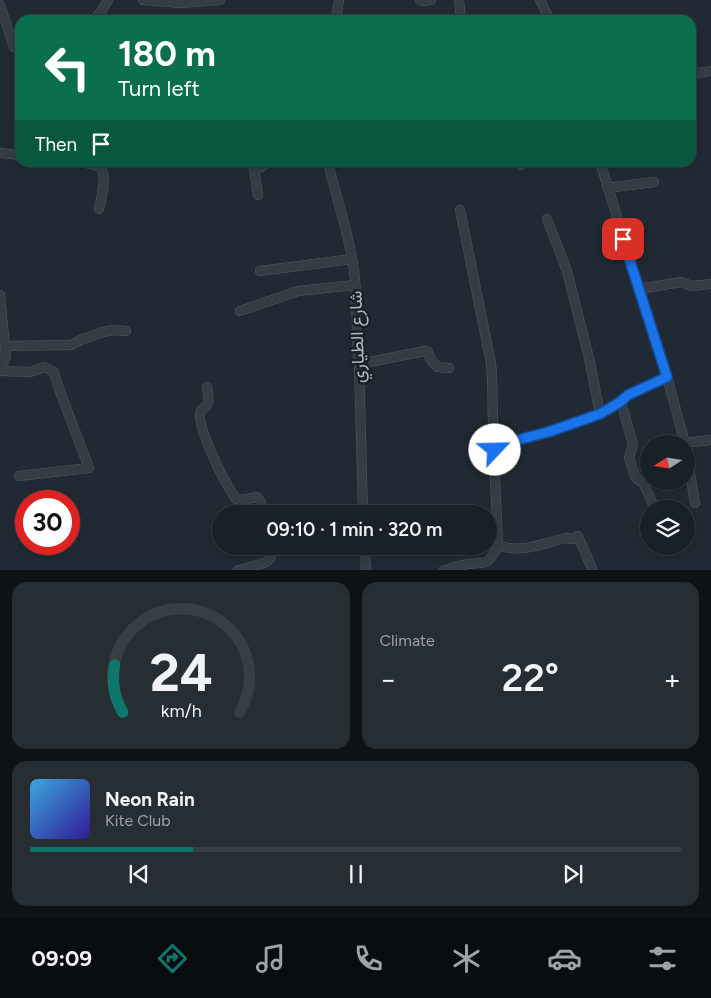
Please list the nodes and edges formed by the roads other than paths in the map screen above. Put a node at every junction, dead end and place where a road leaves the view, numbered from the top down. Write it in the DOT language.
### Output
graph roads {
  1 [pos="108,0"];
  2 [pos="143,0"];
  3 [pos="220,0"];
  4 [pos="339,0"];
  5 [pos="420,0"];
  6 [pos="431,0"];
  7 [pos="459,0"];
  8 [pos="540,0"];
  9 [pos="0,5"];
  10 [pos="99,15"];
  11 [pos="337,15"];
  12 [pos="460,15"];
  13 [pos="548,15"];
  14 [pos="14,47"];
  15 [pos="711,71"];
  16 [pos="696,73"];
  17 [pos="0,153"];
  18 [pos="15,154"];
  19 [pos="98,167"];
  20 [pos="262,167"];
  21 [pos="329,167"];
  22 [pos="601,167"];
  23 [pos="654,182"];
  24 [pos="607,188"];
  25 [pos="258,195"];
  26 [pos="99,209"];
  27 [pos="460,210"];
  28 [pos="547,219"];
  29 [pos="352,259"];
  30 [pos="260,271"];
  31 [pos="711,284"];
  32 [pos="355,285"];
  33 [pos="639,289"];
  34 [pos="0,295"];
  35 [pos="240,311"];
  36 [pos="2,325"];
  37 [pos="126,332"];
  38 [pos="6,346"];
  39 [pos="359,364"];
  40 [pos="449,368"];
  41 [pos="0,371"];
  42 [pos="667,377"];
  43 [pos="207,387"];
  44 [pos="620,402"];
  45 [pos="600,414"];
  46 [pos="682,435"];
  47 [pos="711,440"];
  48 [pos="695,444"];
  49 [pos="495,450"];
  50 [pos="19,476"];
  51 [pos="651,500"];
  52 [pos="262,505"];
  53 [pos="363,505"];
  54 [pos="498,545"];
  55 [pos="271,555"];
  56 [pos="365,555"];
  57 [pos="237,570"];
  58 [pos="366,570"];
  59 [pos="444,570"];
  60 [pos="592,570"];
  1 -- 10 [label="street"];
  2 -- 3 [label="street"];
  4 -- 11 [label="street"];
  5 -- 6 [label="street"];
  7 -- 12 [label="street"];
  8 -- 13 [label="street"];
  9 -- 14 [label="street"];
  15 -- 16 [label="street"];
  17 -- 18 [label="street"];
  19 -- 26 [label="street"];
  20 -- 25 [label="street"];
  21 -- 29 [label="street, شارع الطياري"];
  22 -- 24 [label="street"];
  23 -- 24 [label="street"];
  24 -- 33 [label="street"];
  27 -- 49 [label="street"];
  28 -- 45 [label="street"];
  29 -- 30 [label="street"];
  29 -- 32 [label="street, شارع الطياري"];
  31 -- 33 [label="street"];
  32 -- 35 [label="street"];
  32 -- 39 [label="street, شارع الطياري"];
  33 -- 42 [label="street"];
  34 -- 36 [label="street"];
  36 -- 38 [label="street"];
  37 -- 38 [label="street"];
  38 -- 41 [label="street"];
  39 -- 40 [label="street"];
  39 -- 53 [label="street, شارع الطياري"];
  41 -- 50 [label="street"];
  42 -- 44 [label="street"];
  42 -- 46 [label="street"];
  43 -- 52 [label="street"];
  44 -- 45 [label="street"];
  44 -- 51 [label="street"];
  45 -- 49 [label="street"];
  47 -- 48 [label="street"];
  49 -- 54 [label="street"];
  54 -- 59 [label="street"];
  54 -- 60 [label="street"];
  55 -- 57 [label="street"];
  56 -- 58 [label="street"];
}
